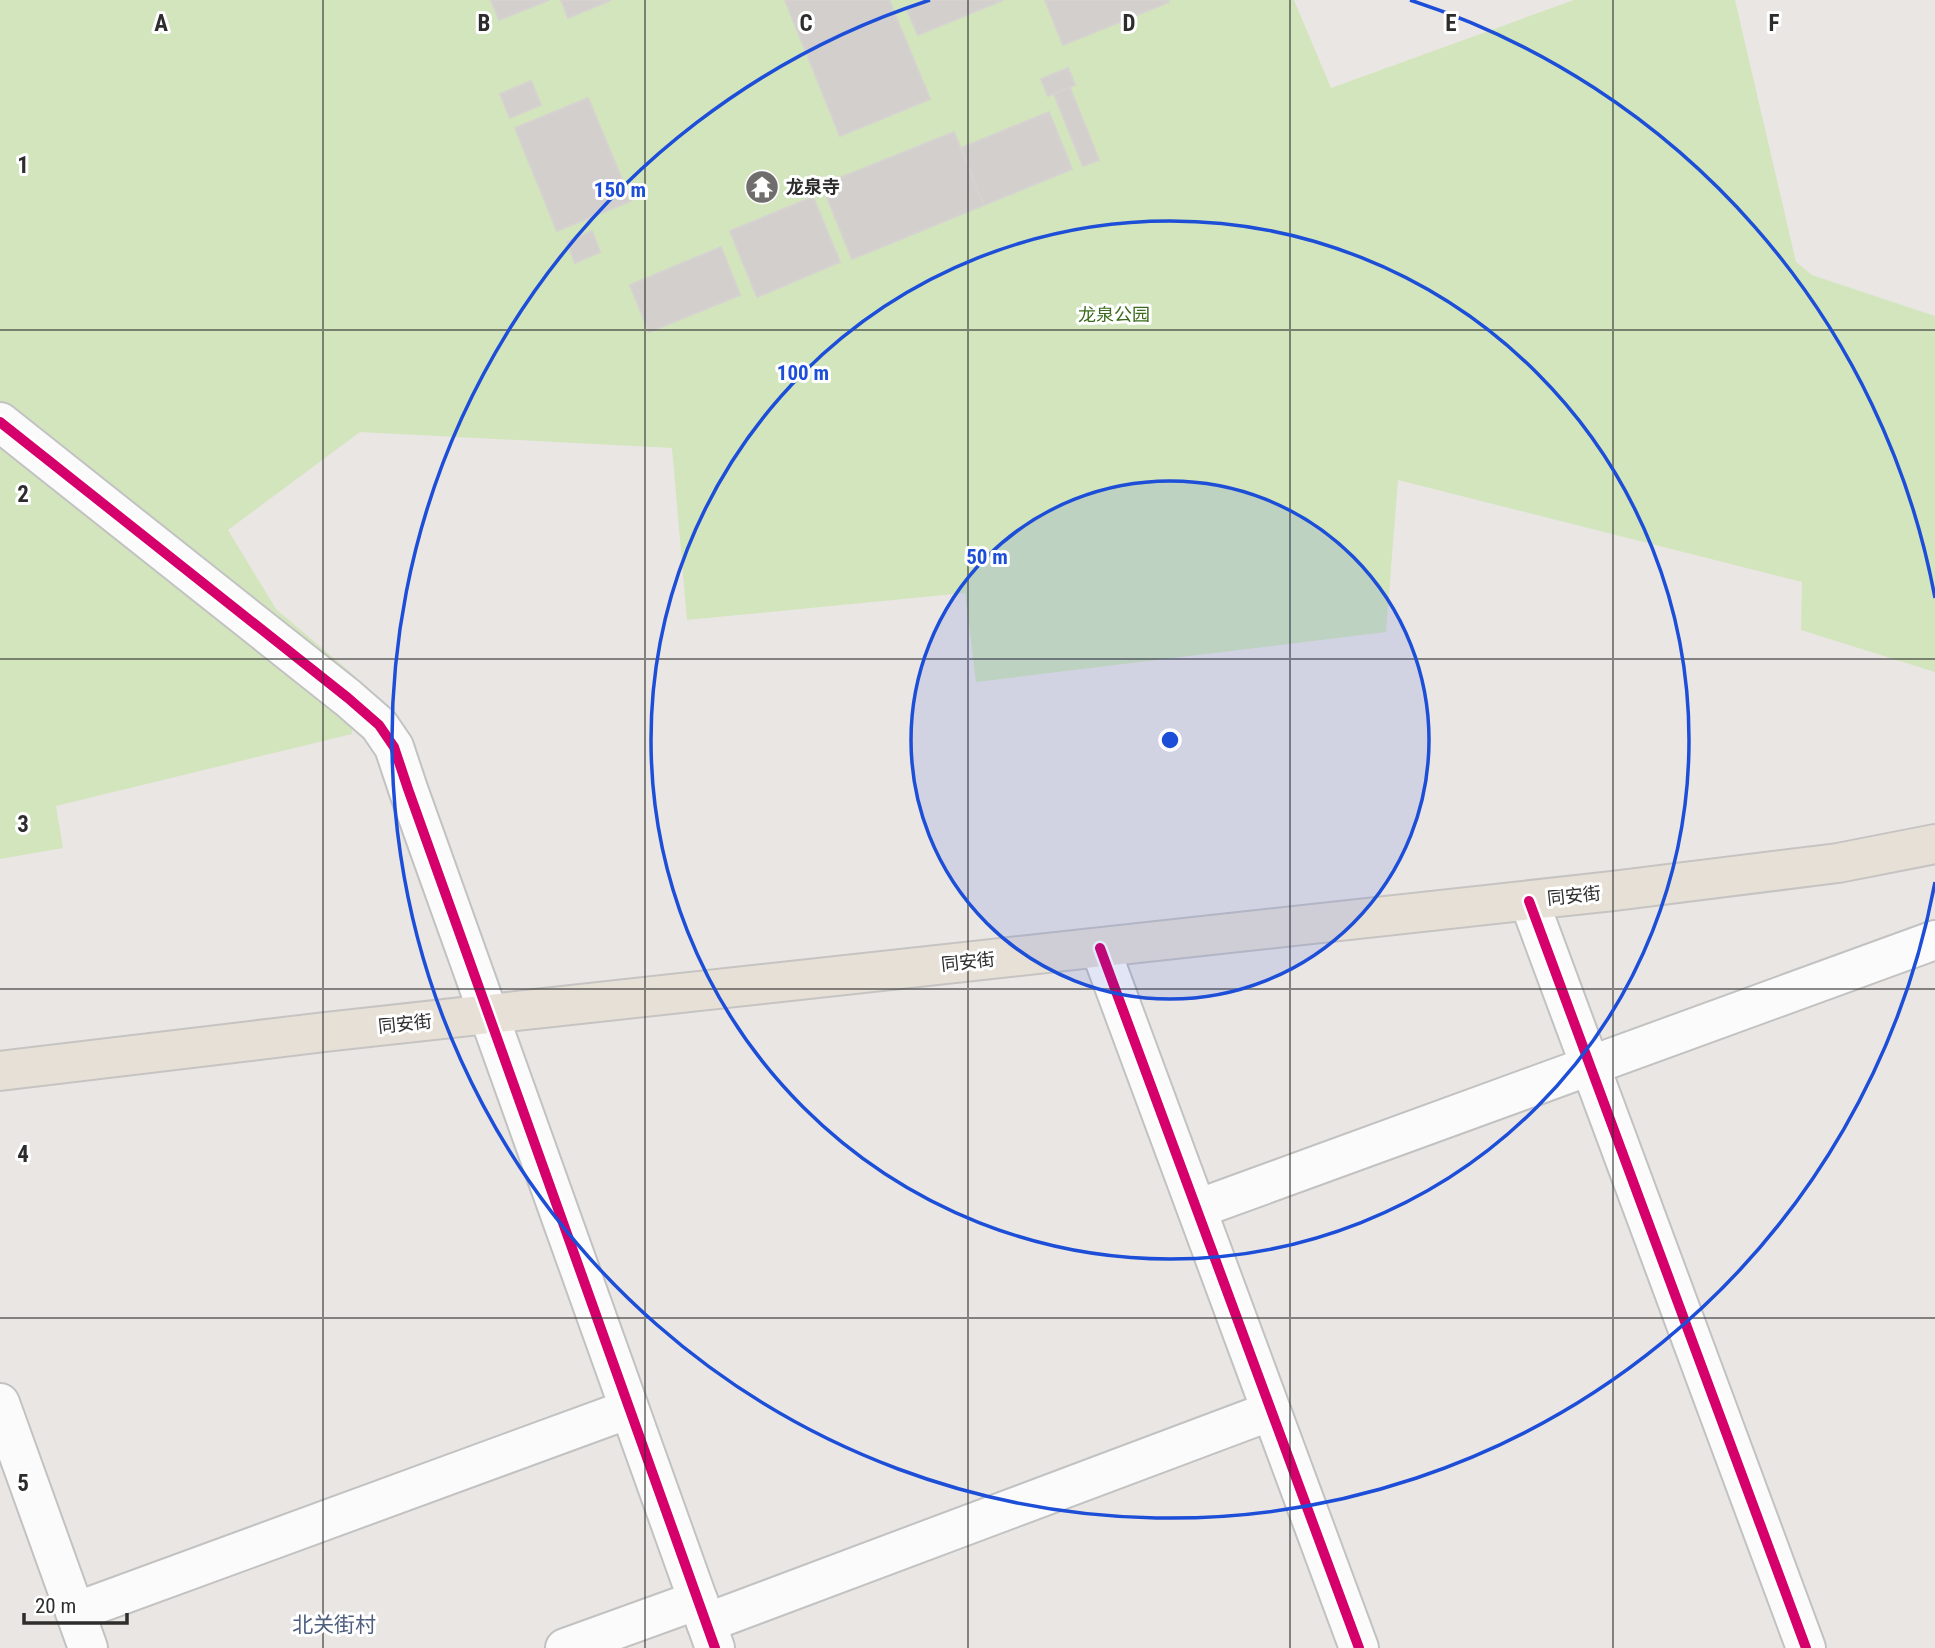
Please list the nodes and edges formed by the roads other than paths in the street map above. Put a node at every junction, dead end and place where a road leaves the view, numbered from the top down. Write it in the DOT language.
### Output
graph roads {
  1 [pos="0,422"];
  2 [pos="1935,844"];
  3 [pos="1529,901"];
  4 [pos="1935,940"];
  5 [pos="1100,948"];
  6 [pos="488,1014"];
  7 [pos="1590,1066"];
  8 [pos="0,1071"];
  9 [pos="1196,1209"];
  10 [pos="0,1403"];
  11 [pos="629,1409"];
  12 [pos="1271,1410"];
  13 [pos="75,1612"];
  14 [pos="706,1624"];
  15 [pos="88,1648"];
  16 [pos="565,1648"];
  17 [pos="1359,1648"];
  18 [pos="1806,1648"];
  1 -- 6 [label="street"];
  2 -- 3 [label="main road, 同安街"];
  3 -- 5 [label="main road, 同安街"];
  3 -- 7 [label="street"];
  4 -- 7 [label="street"];
  5 -- 6 [label="main road, 同安街"];
  5 -- 9 [label="street"];
  6 -- 8 [label="main road, 同安街"];
  6 -- 11 [label="street"];
  7 -- 9 [label="street"];
  7 -- 18 [label="street"];
  9 -- 12 [label="street"];
  10 -- 13 [label="street"];
  11 -- 13 [label="street"];
  11 -- 14 [label="street"];
  12 -- 14 [label="street"];
  12 -- 17 [label="street"];
  13 -- 15 [label="street"];
  14 -- 16 [label="street"];
}
